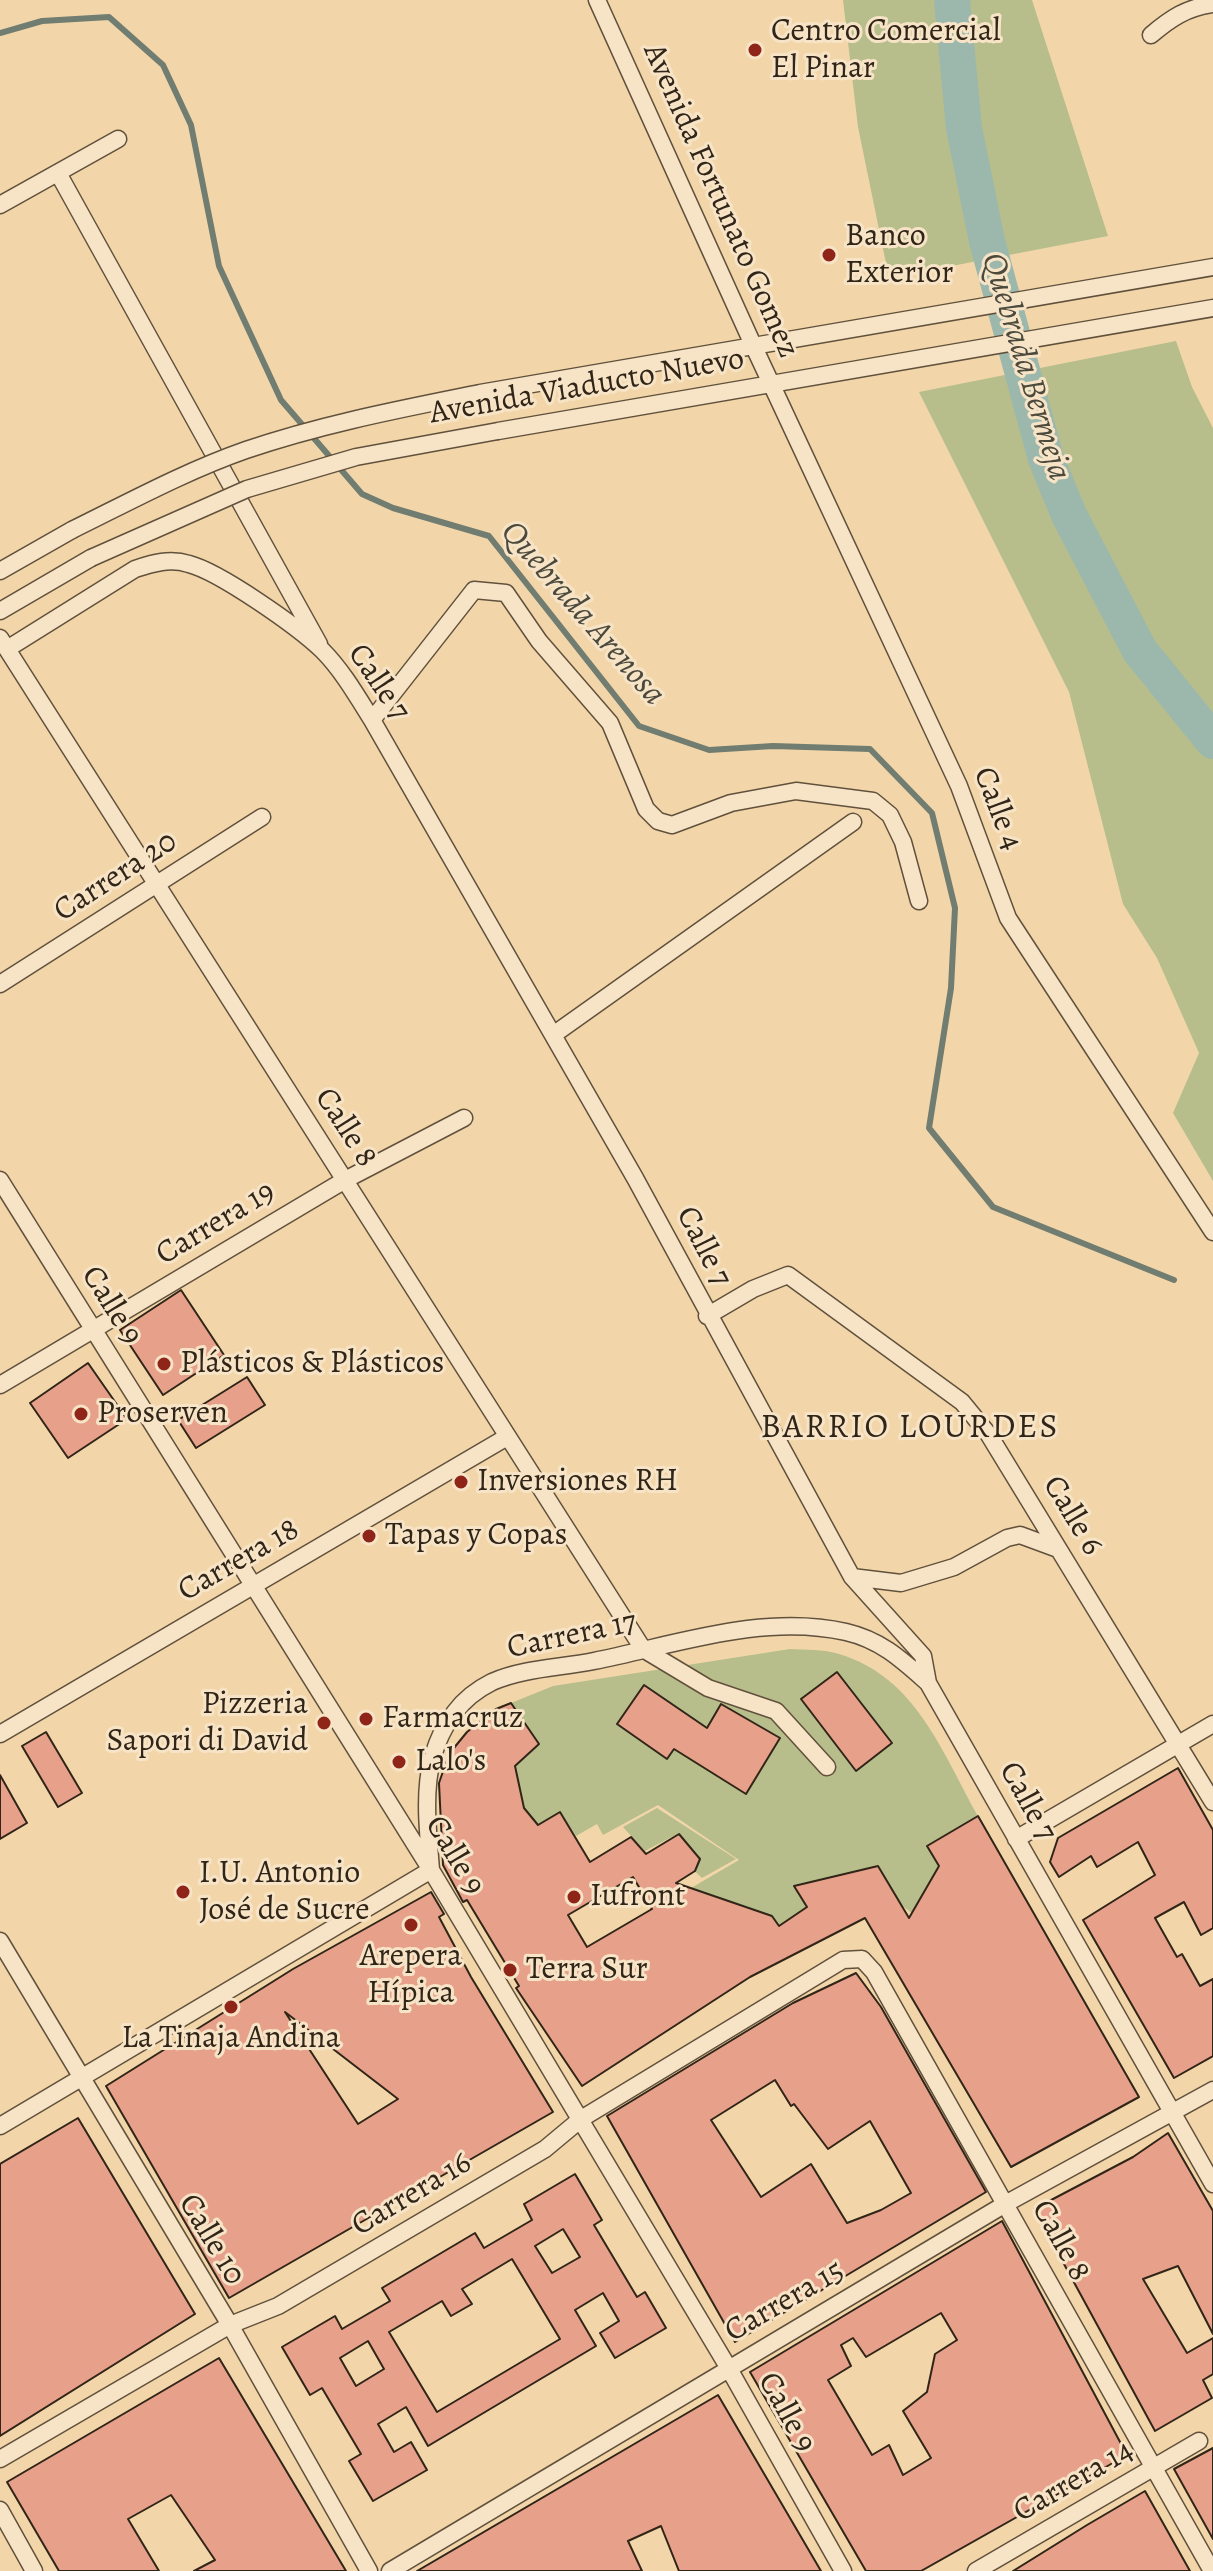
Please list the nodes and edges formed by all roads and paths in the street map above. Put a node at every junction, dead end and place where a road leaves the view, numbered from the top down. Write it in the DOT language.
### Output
graph roads {
  1 [pos="597,0"];
  2 [pos="1213,4"];
  3 [pos="1151,35"];
  4 [pos="118,139"];
  5 [pos="58,173"];
  6 [pos="0,205"];
  7 [pos="1213,267"];
  8 [pos="1213,308"];
  9 [pos="754,347"];
  10 [pos="771,382"];
  11 [pos="0,571"];
  12 [pos="0,611"];
  13 [pos="4,644"];
  14 [pos="321,649"];
  15 [pos="372,720"];
  16 [pos="262,817"];
  17 [pos="853,822"];
  18 [pos="156,885"];
  19 [pos="919,901"];
  20 [pos="0,984"];
  21 [pos="553,1035"];
  22 [pos="464,1118"];
  23 [pos="0,1180"];
  24 [pos="345,1180"];
  25 [pos="1213,1232"];
  26 [pos="707,1316"];
  27 [pos="92,1330"];
  28 [pos="0,1385"];
  29 [pos="507,1437"];
  30 [pos="1060,1550"];
  31 [pos="852,1577"];
  32 [pos="254,1585"];
  33 [pos="643,1649"];
  34 [pos="928,1683"];
  35 [pos="1213,1724"];
  36 [pos="0,1734"];
  37 [pos="1177,1745"];
  38 [pos="827,1767"];
  39 [pos="1213,1802"];
  40 [pos="1016,1839"];
  41 [pos="431,1870"];
  42 [pos="0,1941"];
  43 [pos="843,1960"];
  44 [pos="80,2079"];
  45 [pos="1213,2090"];
  46 [pos="1170,2114"];
  47 [pos="581,2119"];
  48 [pos="0,2126"];
  49 [pos="1213,2184"];
  50 [pos="1007,2203"];
  51 [pos="230,2325"];
  52 [pos="728,2367"];
  53 [pos="1199,2441"];
  54 [pos="0,2459"];
  55 [pos="1152,2469"];
  56 [pos="0,2510"];
  57 [pos="34,2571"];
  58 [pos="369,2571"];
  59 [pos="390,2571"];
  60 [pos="843,2571"];
  61 [pos="976,2571"];
  62 [pos="1212,2571"];
  1 -- 9 [label="street, Avenida Fortunato Gomez"];
  2 -- 3 [label="street"];
  4 -- 5 [label="street"];
  5 -- 6 [label="street"];
  5 -- 14 [label="street"];
  7 -- 9 [label="street, Avenida Viaducto Nuevo"];
  8 -- 10 [label="street, Avenida Viaducto Nuevo"];
  9 -- 10 [label="street, Avenida Fortunato Gomez"];
  9 -- 11 [label="street, Avenida Viaducto Nuevo, bridge"];
  10 -- 12 [label="street, Avenida Viaducto Nuevo, bridge"];
  10 -- 25 [label="street, Calle 4"];
  13 -- 14 [label="street, Calle 7"];
  13 -- 18 [label="street, Calle 8"];
  14 -- 15 [label="street, Calle 7"];
  15 -- 19 [label="street"];
  15 -- 21 [label="street, Calle 7"];
  16 -- 18 [label="street, Carrera 20"];
  17 -- 21 [label="street"];
  18 -- 20 [label="street, Carrera 20"];
  18 -- 24 [label="street, Calle 8"];
  21 -- 26 [label="street, Calle 7"];
  22 -- 24 [label="street, Carrera 19"];
  23 -- 27 [label="street, Calle 9"];
  24 -- 27 [label="street, Carrera 19"];
  24 -- 29 [label="street, Calle 8"];
  26 -- 30 [label="street, Calle 6"];
  26 -- 31 [label="street, Calle 7"];
  27 -- 28 [label="street, Carrera 19"];
  27 -- 32 [label="street, Calle 9"];
  29 -- 32 [label="street, Carrera 18"];
  29 -- 33 [label="street, Calle 8"];
  30 -- 31 [label="street"];
  30 -- 37 [label="street, Calle 6"];
  31 -- 34 [label="street, Calle 7"];
  32 -- 36 [label="street, Carrera 18"];
  32 -- 41 [label="street, Calle 9"];
  33 -- 34 [label="street, Carrera 17"];
  33 -- 38 [label="street"];
  33 -- 41 [label="street, Carrera 17"];
  34 -- 40 [label="street, Calle 7"];
  35 -- 37 [label="street"];
  37 -- 39 [label="street, Calle 6"];
  37 -- 40 [label="street"];
  40 -- 46 [label="street, Calle 7"];
  41 -- 44 [label="street"];
  41 -- 47 [label="street, Calle 9"];
  42 -- 44 [label="street, Calle 10"];
  43 -- 47 [label="street, Carrera 16"];
  43 -- 50 [label="street, Calle 8"];
  44 -- 48 [label="street"];
  44 -- 51 [label="street, Calle 10"];
  45 -- 46 [label="street, Carrera 15"];
  46 -- 49 [label="street, Calle 7"];
  46 -- 50 [label="street, Carrera 15"];
  47 -- 51 [label="street, Carrera 16"];
  47 -- 52 [label="street, Calle 9"];
  50 -- 52 [label="street, Carrera 15"];
  50 -- 55 [label="street, Calle 8"];
  51 -- 54 [label="street, Carrera 16"];
  51 -- 58 [label="street, Calle 10"];
  52 -- 59 [label="street, Carrera 15"];
  52 -- 60 [label="street, Calle 9"];
  53 -- 55 [label="street, Carrera 14"];
  55 -- 61 [label="street, Carrera 14"];
  55 -- 62 [label="street, Calle 8"];
  56 -- 57 [label="street"];
}
